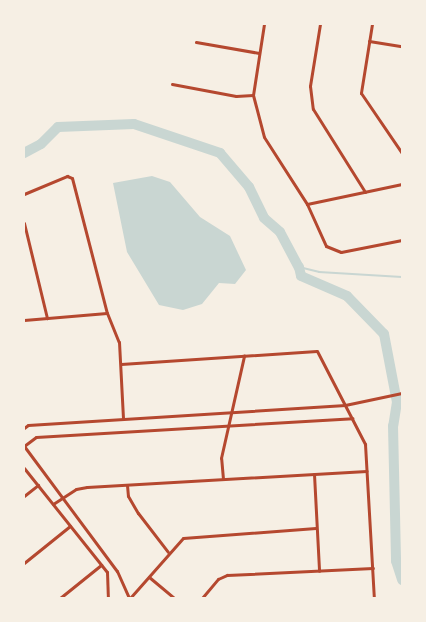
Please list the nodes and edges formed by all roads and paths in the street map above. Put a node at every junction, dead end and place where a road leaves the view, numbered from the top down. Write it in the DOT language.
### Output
graph roads {
  1 [pos="264,24"];
  2 [pos="320,24"];
  3 [pos="372,24"];
  4 [pos="370,41"];
  5 [pos="196,42"];
  6 [pos="402,46"];
  7 [pos="259,53"];
  8 [pos="172,84"];
  9 [pos="253,95"];
  10 [pos="402,153"];
  11 [pos="402,184"];
  12 [pos="365,192"];
  13 [pos="24,194"];
  14 [pos="306,204"];
  15 [pos="24,223"];
  16 [pos="402,240"];
  17 [pos="107,313"];
  18 [pos="48,318"];
  19 [pos="24,320"];
  20 [pos="244,356"];
  21 [pos="121,364"];
  22 [pos="402,393"];
  23 [pos="345,405"];
  24 [pos="232,413"];
  25 [pos="352,418"];
  26 [pos="123,419"];
  27 [pos="229,425"];
  28 [pos="24,428"];
  29 [pos="24,446"];
  30 [pos="24,468"];
  31 [pos="367,471"];
  32 [pos="314,474"];
  33 [pos="223,479"];
  34 [pos="38,485"];
  35 [pos="127,485"];
  36 [pos="24,496"];
  37 [pos="62,496"];
  38 [pos="52,504"];
  39 [pos="70,526"];
  40 [pos="316,528"];
  41 [pos="168,552"];
  42 [pos="24,563"];
  43 [pos="101,565"];
  44 [pos="373,568"];
  45 [pos="319,571"];
  46 [pos="149,577"];
  47 [pos="60,598"];
  48 [pos="108,598"];
  49 [pos="130,598"];
  50 [pos="174,598"];
  51 [pos="202,598"];
  52 [pos="374,598"];
  1 -- 7 [label="street"];
  2 -- 12 [label="street"];
  3 -- 4 [label="street"];
  4 -- 6 [label="street"];
  4 -- 10 [label="street"];
  5 -- 7 [label="street"];
  7 -- 9 [label="street"];
  8 -- 9 [label="street"];
  9 -- 14 [label="street"];
  11 -- 12 [label="street"];
  12 -- 14 [label="street"];
  13 -- 17 [label="street"];
  14 -- 16 [label="street"];
  15 -- 18 [label="street"];
  17 -- 18 [label="street"];
  17 -- 21 [label="street"];
  18 -- 19 [label="street"];
  20 -- 21 [label="street"];
  20 -- 23 [label="street"];
  20 -- 24 [label="street"];
  21 -- 26 [label="street"];
  22 -- 23 [label="street"];
  23 -- 24 [label="street"];
  23 -- 25 [label="street"];
  24 -- 26 [label="street"];
  24 -- 27 [label="street"];
  25 -- 27 [label="street"];
  25 -- 31 [label="street"];
  26 -- 28 [label="street"];
  27 -- 29 [label="street"];
  27 -- 33 [label="street"];
  29 -- 37 [label="street"];
  30 -- 34 [label="street"];
  31 -- 32 [label="street"];
  31 -- 44 [label="street"];
  32 -- 33 [label="street"];
  32 -- 40 [label="street"];
  33 -- 35 [label="street"];
  34 -- 36 [label="street"];
  34 -- 38 [label="street"];
  35 -- 37 [label="street"];
  35 -- 41 [label="street"];
  37 -- 38 [label="street"];
  37 -- 49 [label="street"];
  38 -- 39 [label="street"];
  39 -- 42 [label="street"];
  39 -- 43 [label="street"];
  40 -- 41 [label="street"];
  40 -- 45 [label="street"];
  41 -- 46 [label="street"];
  43 -- 47 [label="street"];
  43 -- 48 [label="street"];
  44 -- 45 [label="street"];
  44 -- 52 [label="street"];
  45 -- 51 [label="street"];
  46 -- 49 [label="street"];
  46 -- 50 [label="street"];
}
